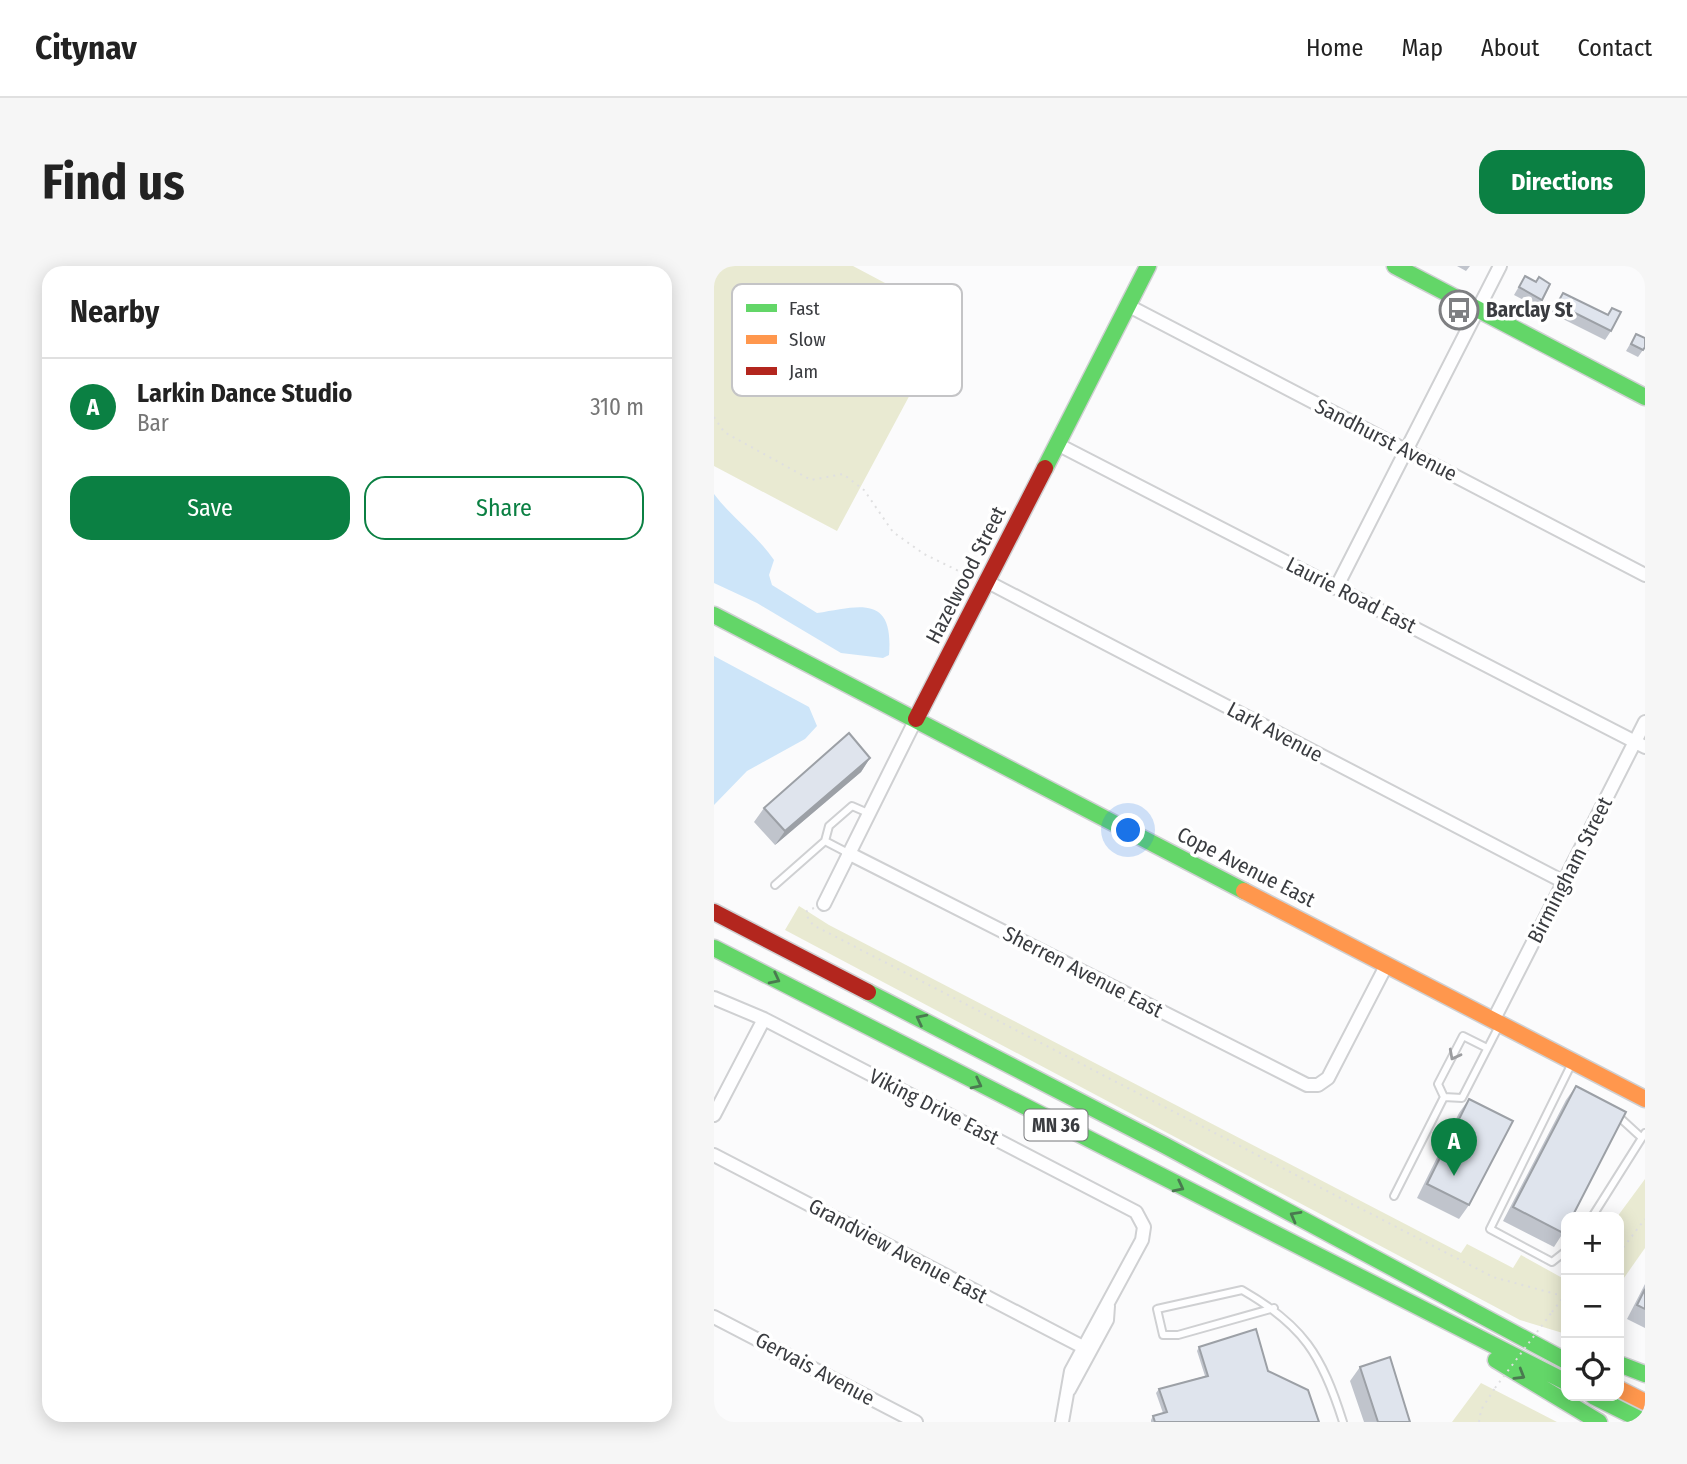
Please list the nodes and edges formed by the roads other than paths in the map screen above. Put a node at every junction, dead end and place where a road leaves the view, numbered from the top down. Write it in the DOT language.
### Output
graph roads {
  1 [pos="1148,266"];
  2 [pos="1395,266"];
  3 [pos="1500,266"];
  4 [pos="1128,305"];
  5 [pos="1478,309"];
  6 [pos="1645,397"];
  7 [pos="1057,444"];
  8 [pos="1406,450"];
  9 [pos="1645,575"];
  10 [pos="982,581"];
  11 [pos="1336,587"];
  12 [pos="714,615"];
  13 [pos="916,719"];
  14 [pos="1645,722"];
  15 [pos="1640,744"];
  16 [pos="868,813"];
  17 [pos="825,841"];
  18 [pos="848,853"];
  19 [pos="1564,882"];
  20 [pos="775,885"];
  21 [pos="824,904"];
  22 [pos="714,912"];
  23 [pos="714,948"];
  24 [pos="1387,964"];
  25 [pos="714,998"];
  26 [pos="764,1019"];
  27 [pos="1498,1021"];
  28 [pos="1487,1048"];
  29 [pos="1573,1061"];
  30 [pos="1560,1087"];
  31 [pos="1572,1093"];
  32 [pos="1444,1097"];
  33 [pos="1645,1099"];
  34 [pos="1607,1111"];
  35 [pos="714,1115"];
  36 [pos="1644,1135"];
  37 [pos="714,1155"];
  38 [pos="1394,1196"];
  39 [pos="1595,1212"];
  40 [pos="1355,1249"];
  41 [pos="1561,1255"];
  42 [pos="1400,1299"];
  43 [pos="1108,1306"];
  44 [pos="1274,1308"];
  45 [pos="714,1317"];
  46 [pos="1561,1343"];
  47 [pos="1083,1347"];
  48 [pos="1561,1359"];
  49 [pos="1624,1366"];
  50 [pos="1645,1374"];
  51 [pos="1561,1380"];
  52 [pos="1624,1391"];
  53 [pos="1068,1393"];
  54 [pos="1604,1401"];
  55 [pos="1645,1402"];
  56 [pos="916,1422"];
  57 [pos="1062,1422"];
  58 [pos="1343,1422"];
  59 [pos="1599,1422"];
  60 [pos="1645,1422"];
  1 -- 4 [label="main road, Hazelwood Street"];
  2 -- 5 [label="main road"];
  3 -- 5 [label="street"];
  4 -- 7 [label="main road, Hazelwood Street"];
  4 -- 8 [label="street, Sandhurst Avenue"];
  5 -- 6 [label="main road"];
  5 -- 8 [label="street"];
  7 -- 10 [label="main road, Hazelwood Street"];
  7 -- 11 [label="street, Laurie Road East"];
  8 -- 9 [label="street, Sandhurst Avenue"];
  8 -- 11 [label="street"];
  10 -- 13 [label="main road, Hazelwood Street"];
  10 -- 19 [label="street, Lark Avenue"];
  11 -- 15 [label="street, Laurie Road East"];
  12 -- 13 [label="main road, Cope Avenue East"];
  13 -- 16 [label="street, Hazelwood Street"];
  13 -- 24 [label="main road, Cope Avenue East"];
  14 -- 15 [label="street, Birmingham Street"];
  15 -- 19 [label="street, Birmingham Street"];
  16 -- 17 [label="lane"];
  16 -- 18 [label="street, Hazelwood Street"];
  17 -- 18 [label="lane"];
  17 -- 20 [label="lane"];
  18 -- 21 [label="street, Hazelwood Street"];
  18 -- 24 [label="street, Sherren Avenue East"];
  19 -- 27 [label="street, Birmingham Street"];
  40 -- 22 [label="main road, MN 36, one-way"];
  23 -- 42 [label="main road, MN 36, one-way"];
  24 -- 27 [label="main road, Cope Avenue East"];
  25 -- 26 [label="street, Viking Drive East"];
  26 -- 35 [label="street"];
  26 -- 43 [label="street, Viking Drive East"];
  27 -- 28 [label="lane"];
  27 -- 29 [label="main road, Cope Avenue East"];
  28 -- 32 [label="lane"];
  28 -- 32 [label="lane, one-way"];
  29 -- 30 [label="lane"];
  29 -- 33 [label="main road, Cope Avenue East"];
  30 -- 31 [label="lane"];
  30 -- 41 [label="lane"];
  32 -- 38 [label="lane"];
  34 -- 36 [label="lane"];
  36 -- 39 [label="lane"];
  37 -- 47 [label="street, Grandview Avenue East"];
  40 -- 46 [label="main road"];
  40 -- 48 [label="main road, MN 36"];
  42 -- 51 [label="main road, MN 36"];
  42 -- 59 [label="main road, one-way"];
  43 -- 47 [label="street"];
  43 -- 53 [label="street"];
  44 -- 44 [label="lane"];
  44 -- 58 [label="lane"];
  45 -- 56 [label="street, Gervais Avenue"];
  47 -- 53 [label="street"];
  49 -- 50 [label="main road"];
  52 -- 55 [label="main road"];
  53 -- 57 [label="street"];
  54 -- 60 [label="main road"];
}
